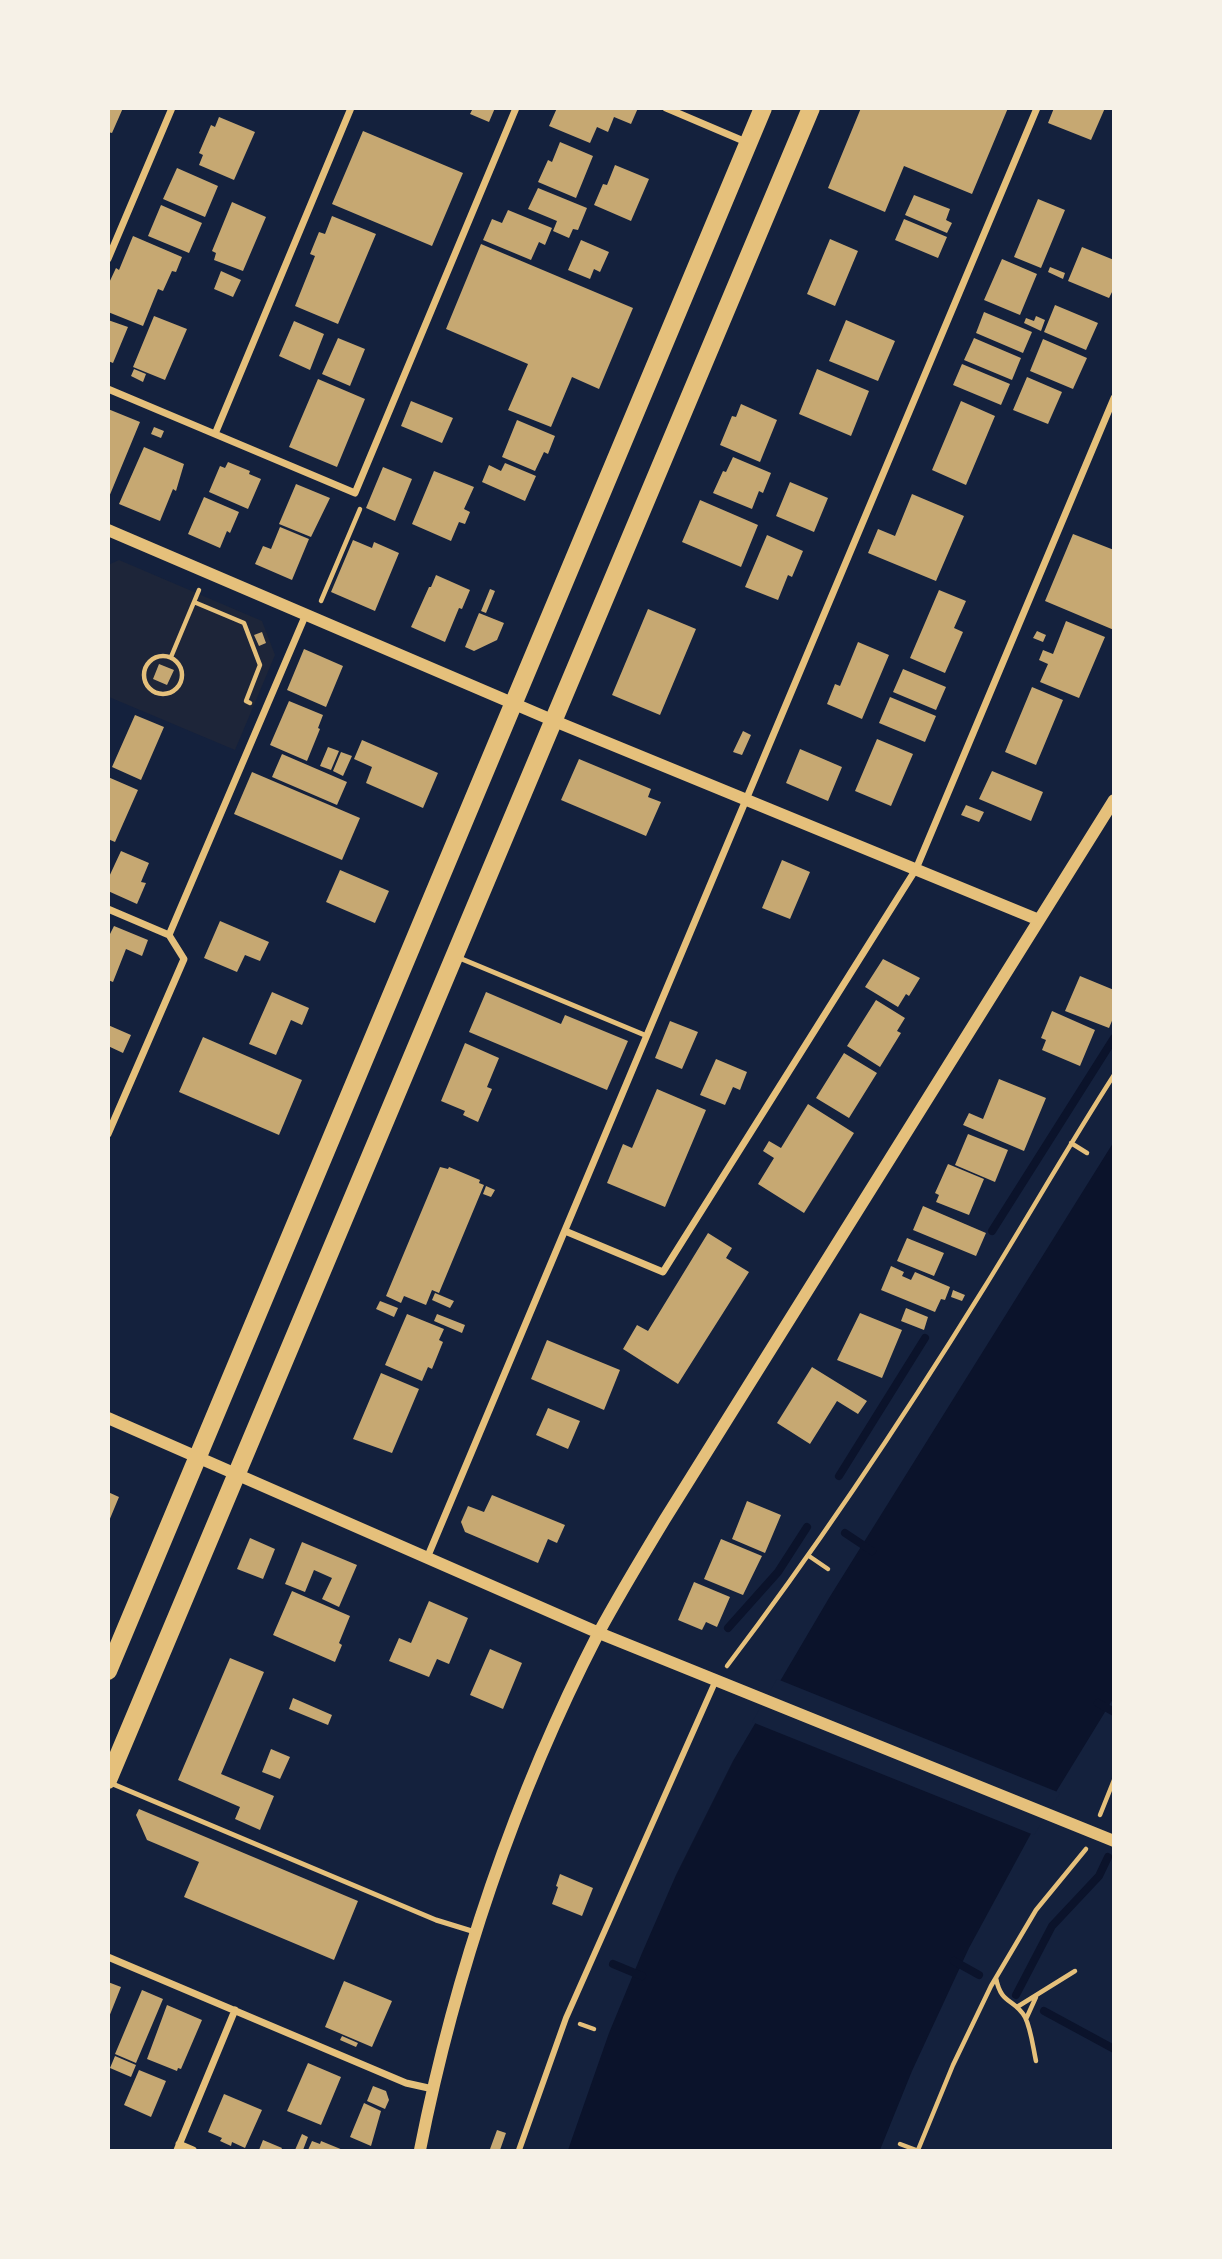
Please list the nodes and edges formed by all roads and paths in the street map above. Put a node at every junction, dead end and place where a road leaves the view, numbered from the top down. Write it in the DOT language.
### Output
graph roads {
  1 [pos="172,108"];
  2 [pos="351,108"];
  3 [pos="516,108"];
  4 [pos="666,108"];
  5 [pos="763,108"];
  6 [pos="811,108"];
  7 [pos="1037,108"];
  8 [pos="749,143"];
  9 [pos="108,259"];
  10 [pos="108,389"];
  11 [pos="1114,398"];
  12 [pos="215,434"];
  13 [pos="355,492"];
  14 [pos="109,530"];
  15 [pos="198,594"];
  16 [pos="194,601"];
  17 [pos="321,601"];
  18 [pos="306,614"];
  19 [pos="171,657"];
  20 [pos="513,703"];
  21 [pos="265,710"];
  22 [pos="552,720"];
  23 [pos="747,800"];
  24 [pos="1114,800"];
  25 [pos="916,869"];
  26 [pos="108,909"];
  27 [pos="1039,920"];
  28 [pos="169,935"];
  29 [pos="454,955"];
  30 [pos="646,1036"];
  31 [pos="1114,1074"];
  32 [pos="108,1134"];
  33 [pos="1071,1143"];
  34 [pos="1087,1153"];
  35 [pos="565,1231"];
  36 [pos="108,1418"];
  37 [pos="198,1457"];
  38 [pos="237,1475"];
  39 [pos="809,1556"];
  40 [pos="427,1558"];
  41 [pos="828,1569"];
  42 [pos="599,1633"];
  43 [pos="108,1671"];
  44 [pos="716,1681"];
  45 [pos="1114,1780"];
  46 [pos="108,1781"];
  47 [pos="1093,1832"];
  48 [pos="1114,1841"];
  49 [pos="477,1933"];
  50 [pos="108,1957"];
  51 [pos="1075,1971"];
  52 [pos="996,1978"];
  53 [pos="1037,1996"];
  54 [pos="1017,2007"];
  55 [pos="235,2010"];
  56 [pos="1026,2019"];
  57 [pos="579,2023"];
  58 [pos="594,2029"];
  59 [pos="1036,2061"];
  60 [pos="433,2089"];
  61 [pos="900,2144"];
  62 [pos="178,2147"];
  63 [pos="193,2151"];
  64 [pos="420,2151"];
  65 [pos="519,2151"];
  66 [pos="917,2151"];
  1 -- 9 [label="street"];
  2 -- 12 [label="street"];
  3 -- 13 [label="street"];
  4 -- 8 [label="street"];
  5 -- 8 [label="main road"];
  6 -- 22 [label="main road"];
  7 -- 23 [label="street"];
  8 -- 20 [label="main road"];
  10 -- 12 [label="street"];
  11 -- 25 [label="street"];
  12 -- 13 [label="street"];
  13 -- 17 [label="path"];
  14 -- 18 [label="street"];
  15 -- 16 [label="path"];
  16 -- 19 [label="path"];
  16 -- 21 [label="path"];
  18 -- 20 [label="street"];
  18 -- 21 [label="street"];
  19 -- 19 [label="path"];
  20 -- 22 [label="street"];
  20 -- 37 [label="main road"];
  21 -- 28 [label="street"];
  22 -- 23 [label="street"];
  22 -- 29 [label="main road"];
  23 -- 25 [label="street"];
  23 -- 30 [label="street"];
  24 -- 27 [label="street"];
  25 -- 27 [label="street"];
  25 -- 35 [label="street"];
  26 -- 28 [label="street"];
  27 -- 42 [label="street"];
  28 -- 32 [label="street"];
  29 -- 30 [label="lane"];
  29 -- 38 [label="main road"];
  30 -- 35 [label="street"];
  31 -- 33 [label="path"];
  33 -- 34 [label="path"];
  33 -- 39 [label="path"];
  35 -- 40 [label="street"];
  36 -- 37 [label="street"];
  37 -- 38 [label="street"];
  37 -- 43 [label="main road"];
  38 -- 40 [label="street"];
  38 -- 46 [label="main road"];
  39 -- 41 [label="path"];
  39 -- 44 [label="path"];
  40 -- 42 [label="street"];
  42 -- 44 [label="street"];
  42 -- 49 [label="street"];
  44 -- 47 [label="street"];
  44 -- 65 [label="street"];
  45 -- 47 [label="path"];
  46 -- 49 [label="lane"];
  47 -- 48 [label="street"];
  47 -- 52 [label="path"];
  49 -- 60 [label="street"];
  50 -- 55 [label="street"];
  51 -- 53 [label="path"];
  52 -- 54 [label="path"];
  52 -- 66 [label="path"];
  53 -- 54 [label="path"];
  53 -- 56 [label="path"];
  54 -- 56 [label="path"];
  55 -- 60 [label="street"];
  55 -- 62 [label="street"];
  56 -- 59 [label="path"];
  57 -- 58 [label="path"];
  60 -- 64 [label="street"];
  61 -- 66 [label="path"];
  62 -- 63 [label="street"];
}
